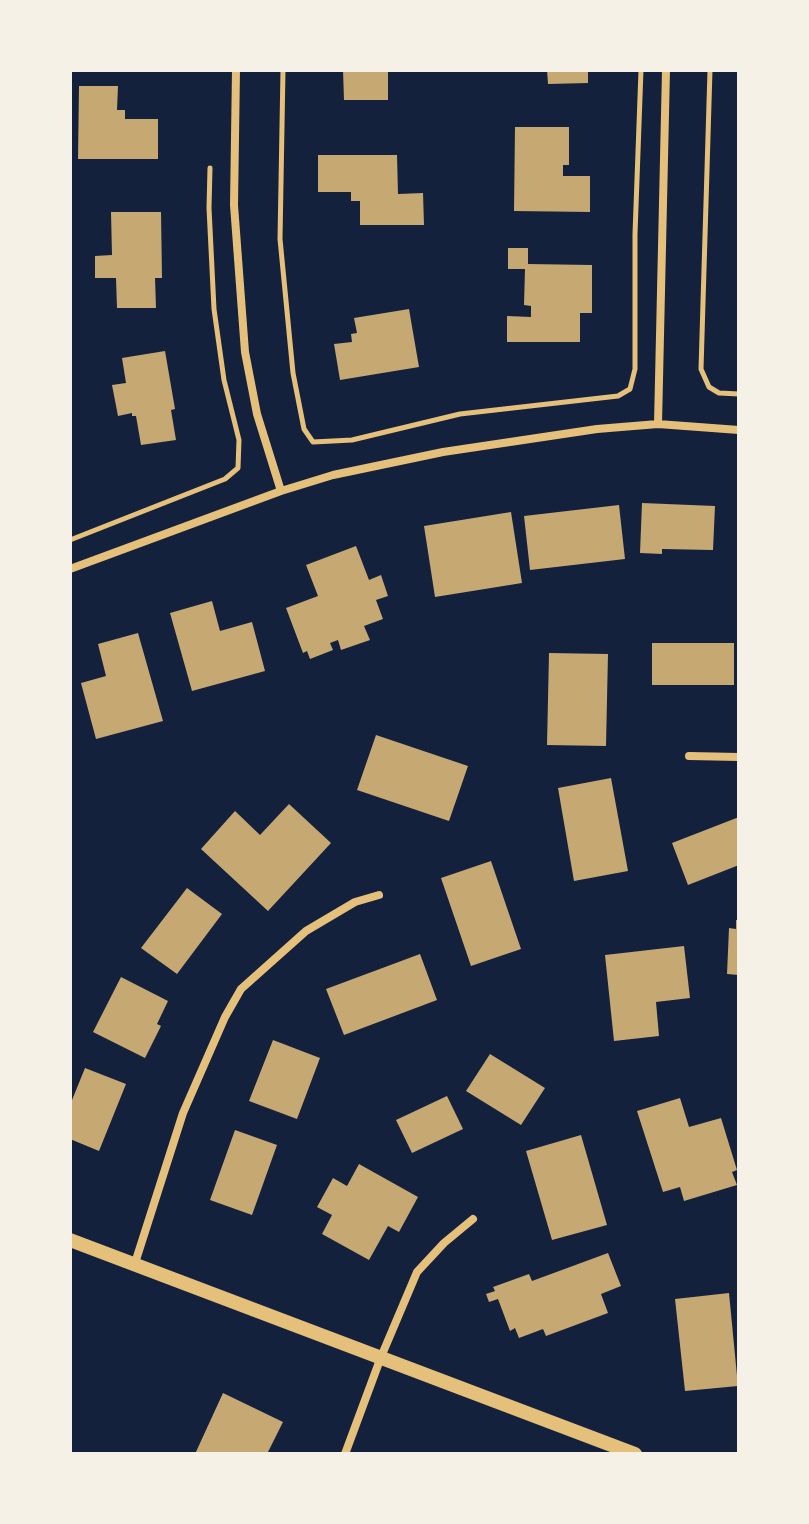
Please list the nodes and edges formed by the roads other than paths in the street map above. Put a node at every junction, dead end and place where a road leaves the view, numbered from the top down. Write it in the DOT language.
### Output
graph roads {
  1 [pos="236,70"];
  2 [pos="666,70"];
  3 [pos="658,424"];
  4 [pos="739,430"];
  5 [pos="281,491"];
  6 [pos="70,569"];
  7 [pos="689,756"];
  8 [pos="739,757"];
  9 [pos="379,895"];
  10 [pos="473,1219"];
  11 [pos="70,1240"];
  12 [pos="135,1263"];
  13 [pos="381,1357"];
  14 [pos="345,1454"];
  15 [pos="635,1454"];
  1 -- 5 [label="street"];
  2 -- 3 [label="street"];
  3 -- 4 [label="street"];
  3 -- 5 [label="street"];
  5 -- 6 [label="street"];
  7 -- 8 [label="street"];
  9 -- 12 [label="street"];
  10 -- 13 [label="street"];
  11 -- 12 [label="street"];
  12 -- 13 [label="street"];
  13 -- 14 [label="street"];
  13 -- 15 [label="street"];
}
